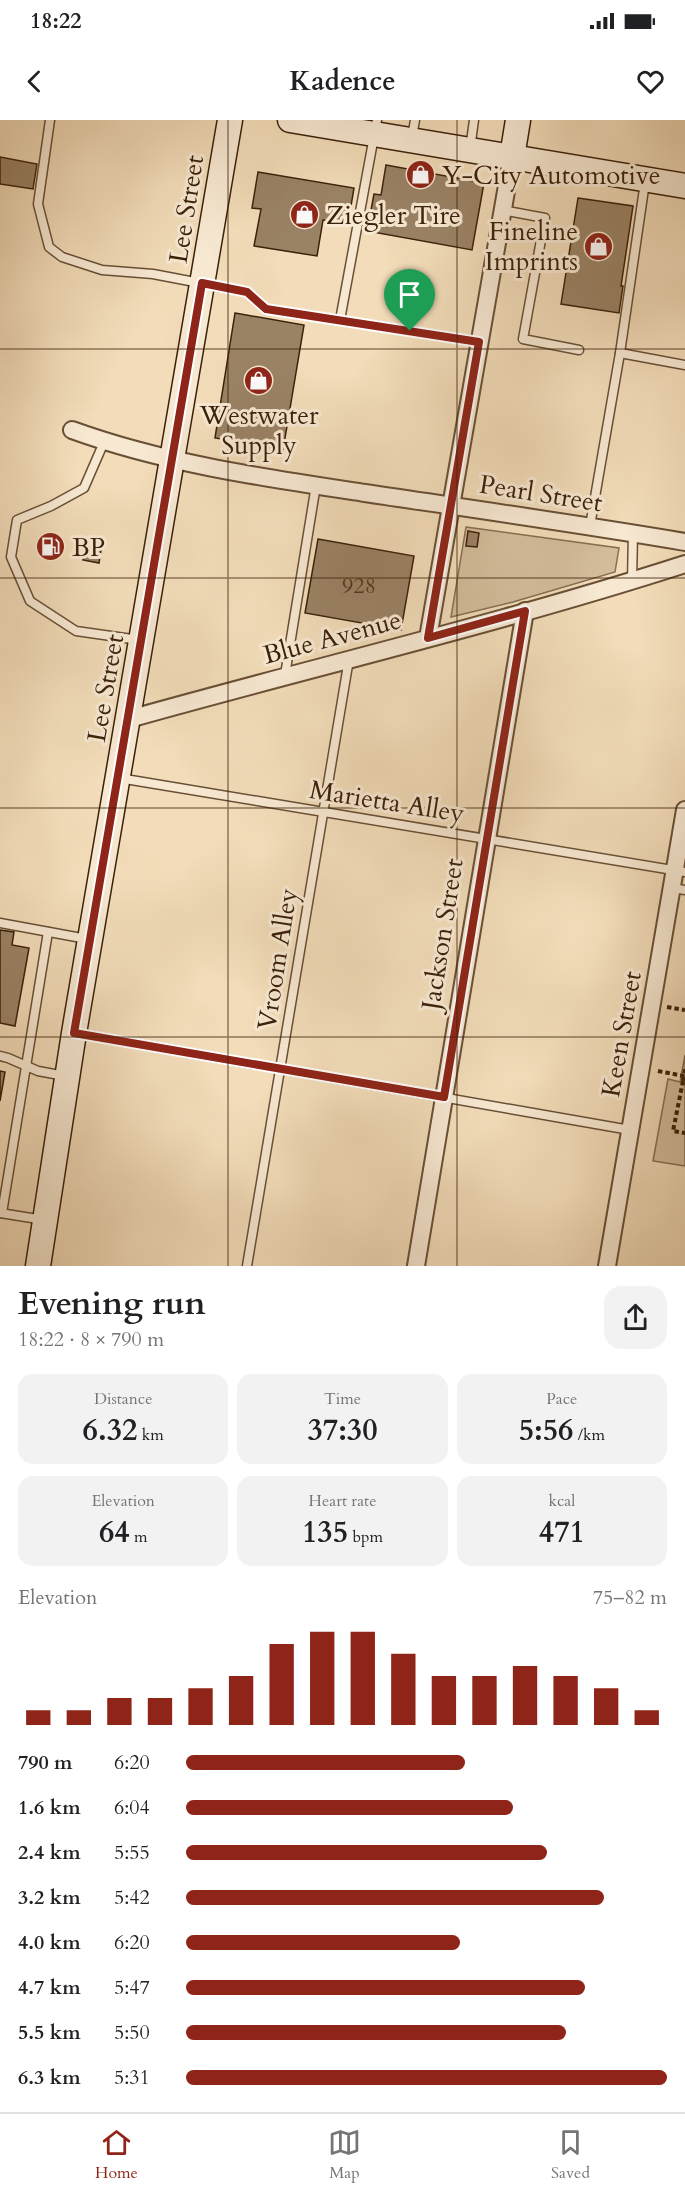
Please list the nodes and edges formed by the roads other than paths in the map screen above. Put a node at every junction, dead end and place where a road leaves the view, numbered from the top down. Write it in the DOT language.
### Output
graph roads {
  1 [pos="50,120"];
  2 [pos="230,120"];
  3 [pos="290,120"];
  4 [pos="474,120"];
  5 [pos="518,120"];
  6 [pos="376,127"];
  7 [pos="413,130"];
  8 [pos="470,150"];
  9 [pos="512,157"];
  10 [pos="646,178"];
  11 [pos="685,186"];
  12 [pos="502,210"];
  13 [pos="202,283"];
  14 [pos="340,320"];
  15 [pos="479,342"];
  16 [pos="579,350"];
  17 [pos="620,353"];
  18 [pos="685,365"];
  19 [pos="72,430"];
  20 [pos="104,442"];
  21 [pos="173,460"];
  22 [pos="316,485"];
  23 [pos="451,506"];
  24 [pos="590,526"];
  25 [pos="633,533"];
  26 [pos="685,542"];
  27 [pos="685,564"];
  28 [pos="632,580"];
  29 [pos="525,611"];
  30 [pos="428,638"];
  31 [pos="142,641"];
  32 [pos="349,658"];
  33 [pos="285,675"];
  34 [pos="129,719"];
  35 [pos="118,778"];
  36 [pos="685,810"];
  37 [pos="323,812"];
  38 [pos="486,839"];
  39 [pos="680,871"];
  40 [pos="678,889"];
  41 [pos="0,923"];
  42 [pos="48,932"];
  43 [pos="90,940"];
  44 [pos="74,1033"];
  45 [pos="0,1056"];
  46 [pos="26,1065"];
  47 [pos="280,1069"];
  48 [pos="67,1077"];
  49 [pos="444,1097"];
  50 [pos="630,1130"];
  51 [pos="1,1213"];
  52 [pos="45,1220"];
  53 [pos="38,1266"];
  54 [pos="247,1266"];
  55 [pos="416,1266"];
  56 [pos="607,1266"];
  1 -- 13 [label="lane"];
  2 -- 13 [label="street, Lee Street"];
  3 -- 6 [label="street"];
  4 -- 8 [label="lane"];
  5 -- 9 [label="street"];
  6 -- 7 [label="street"];
  6 -- 14 [label="lane"];
  7 -- 8 [label="street"];
  8 -- 9 [label="street"];
  9 -- 10 [label="street"];
  9 -- 12 [label="street"];
  10 -- 11 [label="street"];
  10 -- 17 [label="lane"];
  12 -- 15 [label="street"];
  12 -- 16 [label="lane"];
  13 -- 14 [label="lane"];
  13 -- 21 [label="street, Lee Street"];
  14 -- 15 [label="lane"];
  15 -- 23 [label="street"];
  17 -- 18 [label="lane"];
  17 -- 24 [label="lane"];
  19 -- 20 [label="street, Pearl Street"];
  20 -- 21 [label="street, Pearl Street"];
  20 -- 31 [label="lane"];
  21 -- 22 [label="street, Pearl Street"];
  21 -- 31 [label="street, Lee Street"];
  22 -- 23 [label="street, Pearl Street"];
  22 -- 33 [label="lane"];
  23 -- 24 [label="street, Pearl Street"];
  23 -- 30 [label="street"];
  24 -- 25 [label="street, Pearl Street"];
  25 -- 26 [label="street, Pearl Street"];
  25 -- 28 [label="lane"];
  27 -- 28 [label="street, Blue Avenue"];
  28 -- 29 [label="street, Blue Avenue"];
  29 -- 30 [label="street, Blue Avenue"];
  29 -- 38 [label="street, Jackson Street"];
  30 -- 32 [label="street, Blue Avenue"];
  31 -- 34 [label="street, Lee Street"];
  32 -- 33 [label="street, Blue Avenue"];
  32 -- 37 [label="lane, Vroom Alley"];
  33 -- 34 [label="street, Blue Avenue"];
  34 -- 35 [label="street, Lee Street"];
  35 -- 37 [label="lane, Marietta Alley"];
  35 -- 43 [label="street, Lee Street"];
  36 -- 39 [label="street, Keen Street"];
  37 -- 38 [label="lane, Marietta Alley"];
  37 -- 47 [label="lane, Vroom Alley"];
  38 -- 39 [label="lane, Marietta Alley"];
  38 -- 49 [label="street, Jackson Street"];
  39 -- 40 [label="street, Keen Street"];
  40 -- 50 [label="street, Keen Street"];
  41 -- 42 [label="lane"];
  42 -- 43 [label="lane"];
  42 -- 46 [label="lane"];
  43 -- 44 [label="street, Lee Street"];
  44 -- 47 [label="lane"];
  44 -- 48 [label="street, Lee Street"];
  45 -- 46 [label="lane"];
  46 -- 48 [label="lane"];
  46 -- 51 [label="lane"];
  47 -- 49 [label="lane"];
  47 -- 54 [label="lane, Vroom Alley"];
  48 -- 52 [label="street, Lee Street"];
  49 -- 50 [label="lane"];
  49 -- 55 [label="street, Jackson Street"];
  50 -- 56 [label="street, Keen Street"];
  51 -- 52 [label="lane"];
  52 -- 53 [label="street, Lee Street"];
}
